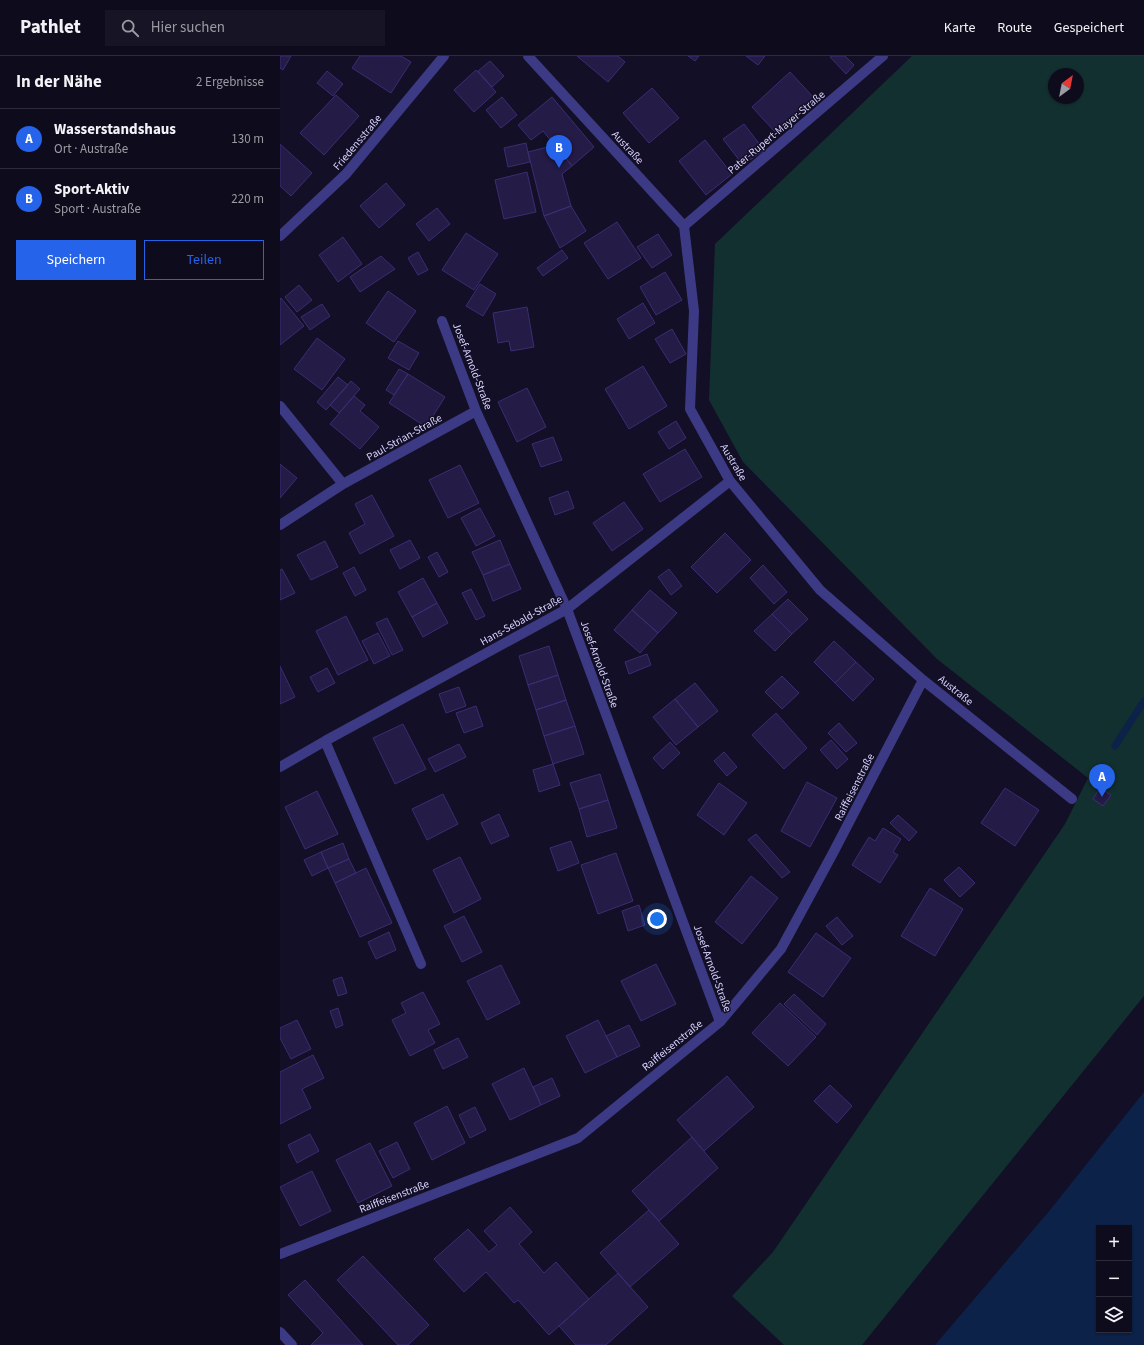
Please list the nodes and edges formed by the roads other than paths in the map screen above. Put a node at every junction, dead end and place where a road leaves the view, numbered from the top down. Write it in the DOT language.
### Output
graph roads {
  1 [pos="444,56"];
  2 [pos="528,56"];
  3 [pos="883,56"];
  4 [pos="684,226"];
  5 [pos="280,236"];
  6 [pos="442,322"];
  7 [pos="280,406"];
  8 [pos="476,411"];
  9 [pos="730,481"];
  10 [pos="343,484"];
  11 [pos="280,525"];
  12 [pos="567,609"];
  13 [pos="923,680"];
  14 [pos="325,741"];
  15 [pos="280,767"];
  16 [pos="1072,800"];
  17 [pos="421,964"];
  18 [pos="720,1022"];
  19 [pos="280,1254"];
  20 [pos="280,1332"];
  21 [pos="292,1345"];
  1 -- 5 [label="street, Friedensstraße"];
  2 -- 4 [label="street, Austraße"];
  3 -- 4 [label="street, Pater-Rupert-Mayer-Straße"];
  4 -- 9 [label="street, Austraße"];
  6 -- 8 [label="street, Josef-Arnold-Straße"];
  7 -- 10 [label="street"];
  8 -- 10 [label="street, Paul-Strian-Straße"];
  8 -- 12 [label="street, Josef-Arnold-Straße"];
  9 -- 12 [label="street, Hans-Sebald-Straße"];
  9 -- 13 [label="street, Austraße"];
  10 -- 11 [label="street, Paul-Strian-Straße"];
  12 -- 14 [label="street, Hans-Sebald-Straße"];
  12 -- 18 [label="street, Josef-Arnold-Straße"];
  13 -- 16 [label="street, Austraße"];
  13 -- 18 [label="street, Raiffeisenstraße"];
  14 -- 15 [label="street, Hans-Sebald-Straße"];
  14 -- 17 [label="street"];
  18 -- 19 [label="street, Raiffeisenstraße"];
  20 -- 21 [label="street"];
}
